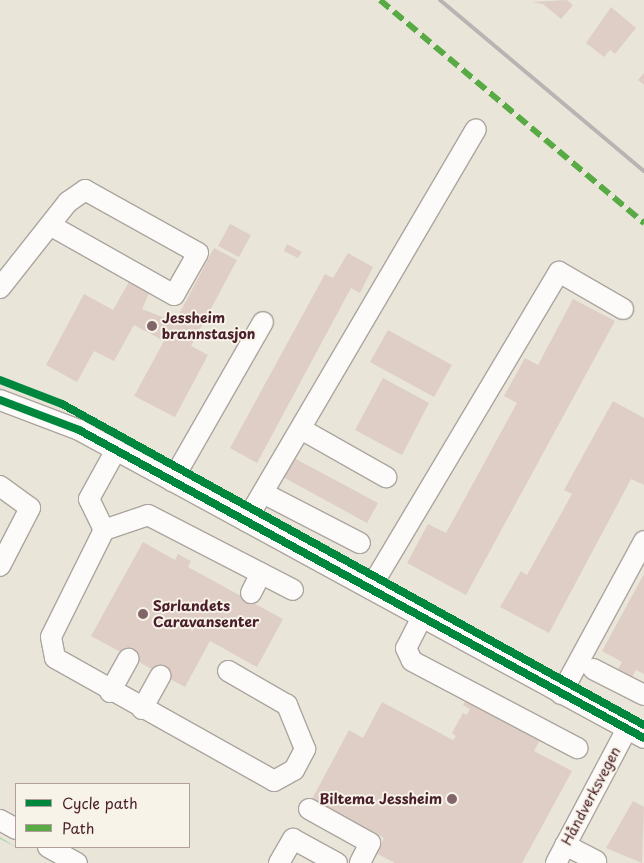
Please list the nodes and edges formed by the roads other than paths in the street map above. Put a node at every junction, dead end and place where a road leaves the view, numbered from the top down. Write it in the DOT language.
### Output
graph roads {
  1 [pos="476,129"];
  2 [pos="50,225"];
  3 [pos="0,288"];
  4 [pos="623,309"];
  5 [pos="263,322"];
  6 [pos="0,400"];
  7 [pos="301,429"];
  8 [pos="116,450"];
  9 [pos="386,477"];
  10 [pos="172,481"];
  11 [pos="0,486"];
  12 [pos="263,493"];
  13 [pos="246,521"];
  14 [pos="104,530"];
  15 [pos="644,541"];
  16 [pos="360,542"];
  17 [pos="1,564"];
  18 [pos="261,573"];
  19 [pos="372,587"];
  20 [pos="293,590"];
  21 [pos="251,593"];
  22 [pos="422,617"];
  23 [pos="128,659"];
  24 [pos="593,669"];
  25 [pos="228,671"];
  26 [pos="160,676"];
  27 [pos="110,692"];
  28 [pos="561,694"];
  29 [pos="644,694"];
  30 [pos="142,709"];
  31 [pos="635,734"];
  32 [pos="577,748"];
  33 [pos="309,809"];
  34 [pos="0,820"];
  35 [pos="15,828"];
  36 [pos="565,845"];
  37 [pos="50,848"];
  38 [pos="597,862"];
  39 [pos="77,863"];
  40 [pos="279,863"];
  41 [pos="337,863"];
  42 [pos="360,863"];
  43 [pos="556,863"];
  1 -- 7 [label="street"];
  2 -- 2 [label="street"];
  2 -- 3 [label="street"];
  4 -- 19 [label="street"];
  5 -- 10 [label="street"];
  6 -- 8 [label="street"];
  7 -- 9 [label="street"];
  7 -- 12 [label="street"];
  8 -- 10 [label="street"];
  8 -- 14 [label="street"];
  10 -- 13 [label="street"];
  11 -- 17 [label="street"];
  12 -- 13 [label="street"];
  12 -- 16 [label="street"];
  13 -- 19 [label="street"];
  14 -- 18 [label="street"];
  14 -- 27 [label="street"];
  15 -- 28 [label="street"];
  18 -- 20 [label="street"];
  18 -- 21 [label="street"];
  19 -- 22 [label="street"];
  22 -- 28 [label="street"];
  22 -- 32 [label="street"];
  23 -- 27 [label="street"];
  24 -- 29 [label="street"];
  25 -- 30 [label="street"];
  26 -- 30 [label="street"];
  27 -- 30 [label="street"];
  28 -- 31 [label="street"];
  31 -- 36 [label="street, Håndverksvegen"];
  33 -- 42 [label="street"];
  34 -- 35 [label="street"];
  36 -- 38 [label="street"];
  36 -- 43 [label="street, Håndverksvegen"];
  37 -- 39 [label="street"];
  40 -- 41 [label="street"];
}
